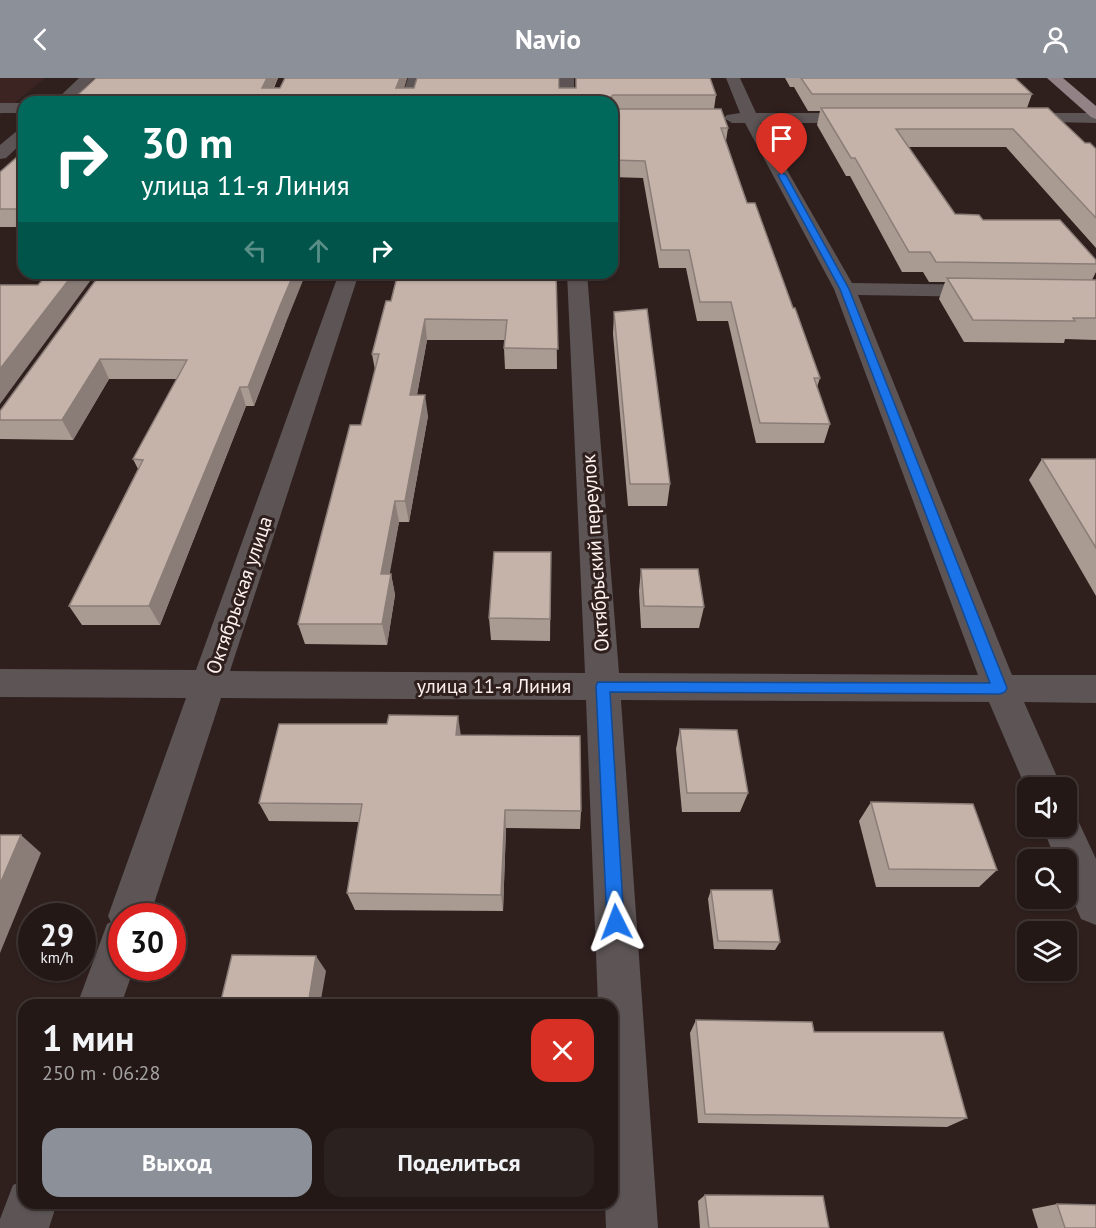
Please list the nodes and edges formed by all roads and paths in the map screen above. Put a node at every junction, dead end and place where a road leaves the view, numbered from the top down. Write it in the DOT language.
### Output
graph roads {
  1 [pos="87,78"];
  2 [pos="415,78"];
  3 [pos="567,78"];
  4 [pos="733,78"];
  5 [pos="1054,78"];
  6 [pos="68,96"];
  7 [pos="409,96"];
  8 [pos="567,96"];
  9 [pos="0,108"];
  10 [pos="18,108"];
  11 [pos="1096,116"];
  12 [pos="716,118"];
  13 [pos="750,118"];
  14 [pos="882,118"];
  15 [pos="1001,118"];
  16 [pos="18,138"];
  17 [pos="0,154"];
  18 [pos="347,279"];
  19 [pos="577,279"];
  20 [pos="845,289"];
  21 [pos="1000,291"];
  22 [pos="0,683"];
  23 [pos="209,684"];
  24 [pos="603,686"];
  25 [pos="1000,688"];
  26 [pos="1096,689"];
  27 [pos="1039,777"];
  28 [pos="1066,837"];
  29 [pos="133,903"];
  30 [pos="1096,905"];
  31 [pos="108,979"];
  32 [pos="101,999"];
  33 [pos="29,1209"];
  34 [pos="23,1228"];
  35 [pos="632,1228"];
  1 -- 6 [label="street"];
  2 -- 7 [label="street"];
  3 -- 8 [label="street"];
  4 -- 13 [label="street"];
  5 -- 11 [label="main road"];
  9 -- 10 [label="street"];
  11 -- 15 [label="street"];
  12 -- 13 [label="street"];
  13 -- 14 [label="street"];
  13 -- 20 [label="street"];
  16 -- 17 [label="street"];
  18 -- 23 [label="street, Октябрьская улица"];
  19 -- 24 [label="street, Октябрьский переулок"];
  20 -- 21 [label="street"];
  20 -- 25 [label="street"];
  22 -- 23 [label="street, улица 11-я Линия"];
  23 -- 24 [label="street, улица 11-я Линия"];
  23 -- 29 [label="street, Октябрьская улица"];
  24 -- 25 [label="street, улица 11-я Линия"];
  24 -- 35 [label="street, Октябрьский переулок"];
  25 -- 26 [label="street, улица 11-я Линия"];
  25 -- 27 [label="street"];
  28 -- 30 [label="street"];
  31 -- 32 [label="street"];
  33 -- 34 [label="street"];
}
